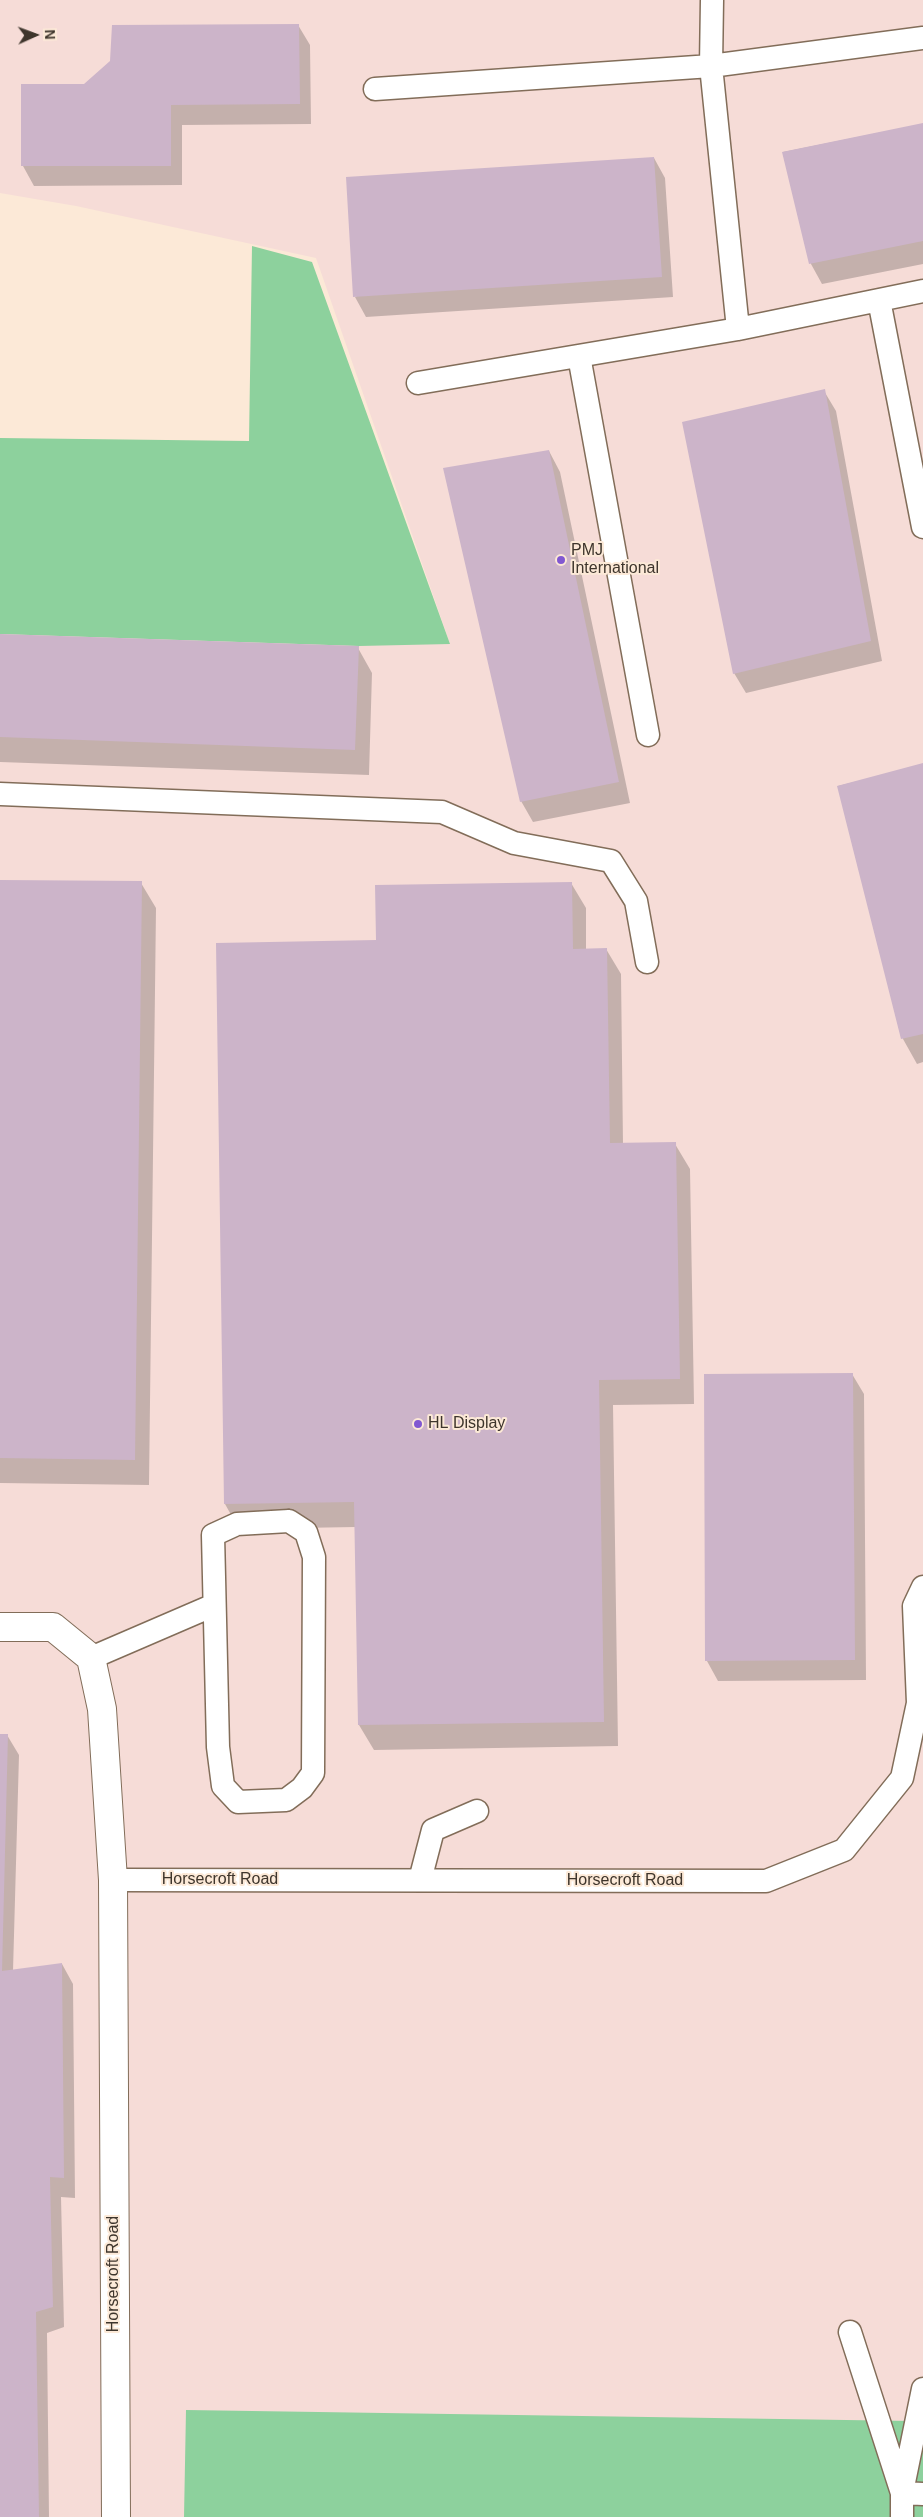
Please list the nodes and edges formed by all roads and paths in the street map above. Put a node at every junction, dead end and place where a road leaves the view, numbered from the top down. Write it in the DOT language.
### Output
graph roads {
  1 [pos="712,0"];
  2 [pos="923,38"];
  3 [pos="711,66"];
  4 [pos="375,89"];
  5 [pos="923,291"];
  6 [pos="879,300"];
  7 [pos="738,329"];
  8 [pos="580,356"];
  9 [pos="418,383"];
  10 [pos="923,527"];
  11 [pos="648,735"];
  12 [pos="0,794"];
  13 [pos="647,962"];
  14 [pos="923,1587"];
  15 [pos="214,1605"];
  16 [pos="0,1627"];
  17 [pos="91,1658"];
  18 [pos="477,1811"];
  19 [pos="113,1880"];
  20 [pos="420,1880"];
  21 [pos="850,2332"];
  22 [pos="923,2389"];
  23 [pos="912,2493"];
  24 [pos="116,2517"];
  25 [pos="902,2517"];
  1 -- 3 [label="lane"];
  2 -- 3 [label="lane"];
  3 -- 4 [label="lane"];
  3 -- 7 [label="lane"];
  5 -- 6 [label="lane"];
  6 -- 7 [label="lane"];
  6 -- 10 [label="lane"];
  7 -- 8 [label="lane"];
  8 -- 9 [label="lane"];
  8 -- 11 [label="lane"];
  12 -- 13 [label="lane"];
  14 -- 20 [label="lane, Horsecroft Road"];
  15 -- 15 [label="lane"];
  15 -- 17 [label="lane"];
  16 -- 17 [label="street"];
  17 -- 19 [label="street, Horsecroft Road"];
  18 -- 20 [label="lane"];
  19 -- 20 [label="lane, Horsecroft Road"];
  19 -- 24 [label="street, Horsecroft Road"];
  21 -- 23 [label="lane"];
  22 -- 23 [label="lane"];
  23 -- 25 [label="lane"];
}
